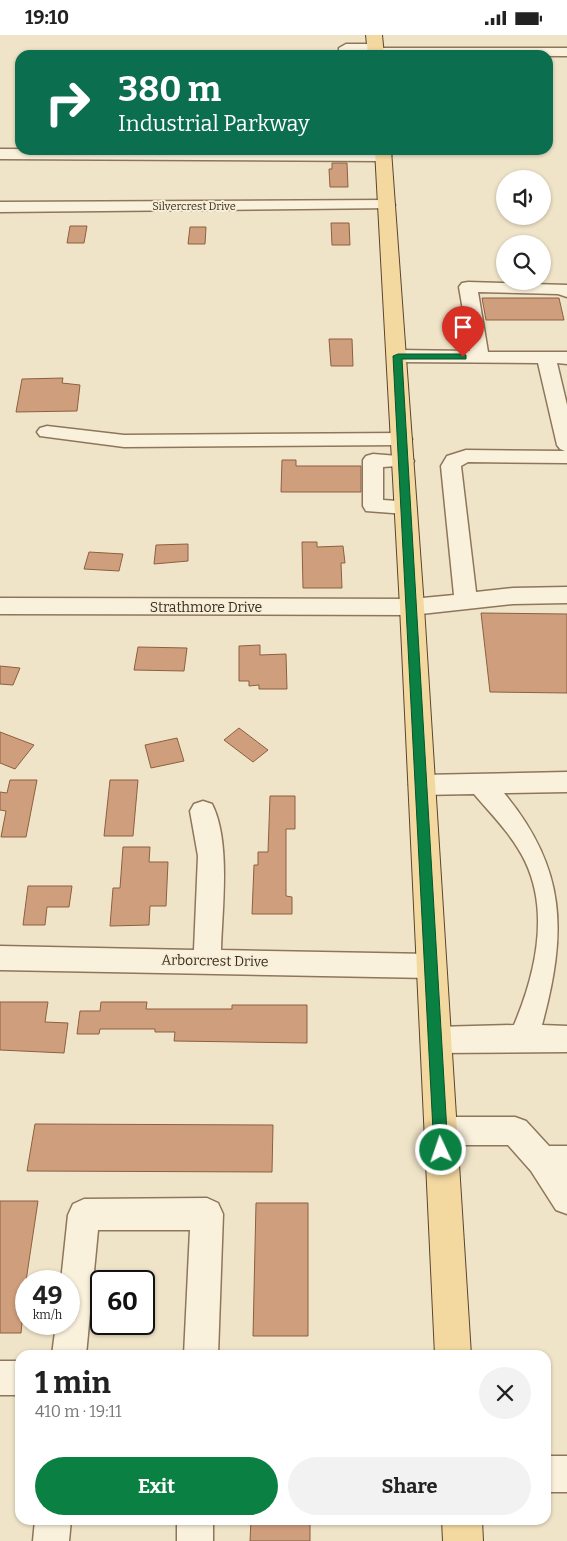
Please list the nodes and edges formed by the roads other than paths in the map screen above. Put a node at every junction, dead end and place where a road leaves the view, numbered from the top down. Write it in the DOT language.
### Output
graph roads {
  1 [pos="375,47"];
  2 [pos="346,50"];
  3 [pos="416,50"];
  4 [pos="553,52"];
  5 [pos="567,52"];
  6 [pos="0,154"];
  7 [pos="15,154"];
  8 [pos="383,155"];
  9 [pos="387,205"];
  10 [pos="0,207"];
  11 [pos="567,292"];
  12 [pos="398,356"];
  13 [pos="480,357"];
  14 [pos="546,357"];
  15 [pos="567,358"];
  16 [pos="560,387"];
  17 [pos="564,414"];
  18 [pos="47,432"];
  19 [pos="567,445"];
  20 [pos="403,450"];
  21 [pos="567,457"];
  22 [pos="567,595"];
  23 [pos="466,601"];
  24 [pos="0,606"];
  25 [pos="412,607"];
  26 [pos="567,782"];
  27 [pos="480,783"];
  28 [pos="421,785"];
  29 [pos="203,811"];
  30 [pos="0,958"];
  31 [pos="207,961"];
  32 [pos="430,966"];
  33 [pos="523,1038"];
  34 [pos="567,1039"];
  35 [pos="434,1040"];
  36 [pos="440,1131"];
  37 [pos="554,1161"];
  38 [pos="567,1199"];
  39 [pos="70,1350"];
  40 [pos="201,1350"];
  41 [pos="453,1350"];
  42 [pos="0,1378"];
  43 [pos="15,1378"];
  44 [pos="551,1474"];
  45 [pos="567,1474"];
  46 [pos="53,1525"];
  47 [pos="195,1525"];
  48 [pos="462,1525"];
  49 [pos="51,1541"];
  50 [pos="195,1541"];
  51 [pos="463,1541"];
  1 -- 2 [label="street"];
  1 -- 3 [label="street"];
  4 -- 5 [label="street"];
  6 -- 7 [label="street"];
  8 -- 9 [label="main road"];
  9 -- 10 [label="street, Silvercrest Drive"];
  9 -- 12 [label="main road"];
  11 -- 13 [label="street"];
  12 -- 13 [label="street"];
  12 -- 20 [label="main road"];
  13 -- 14 [label="street"];
  14 -- 15 [label="street"];
  14 -- 16 [label="street"];
  16 -- 17 [label="street"];
  17 -- 19 [label="street"];
  18 -- 20 [label="street"];
  20 -- 25 [label="main road"];
  21 -- 23 [label="street"];
  22 -- 23 [label="street, Strathmore Drive"];
  23 -- 25 [label="street, Strathmore Drive"];
  24 -- 25 [label="street, Strathmore Drive"];
  25 -- 28 [label="main road"];
  26 -- 27 [label="street"];
  27 -- 28 [label="street"];
  27 -- 33 [label="street"];
  28 -- 32 [label="main road"];
  29 -- 31 [label="street"];
  30 -- 31 [label="street, Arborcrest Drive"];
  31 -- 32 [label="street, Arborcrest Drive"];
  32 -- 35 [label="main road"];
  33 -- 34 [label="street"];
  33 -- 35 [label="street"];
  35 -- 36 [label="main road"];
  36 -- 37 [label="street"];
  36 -- 41 [label="main road"];
  37 -- 38 [label="street"];
  39 -- 40 [label="street"];
  42 -- 43 [label="street"];
  44 -- 45 [label="street"];
  46 -- 49 [label="street"];
  47 -- 50 [label="street"];
  48 -- 51 [label="main road"];
}
